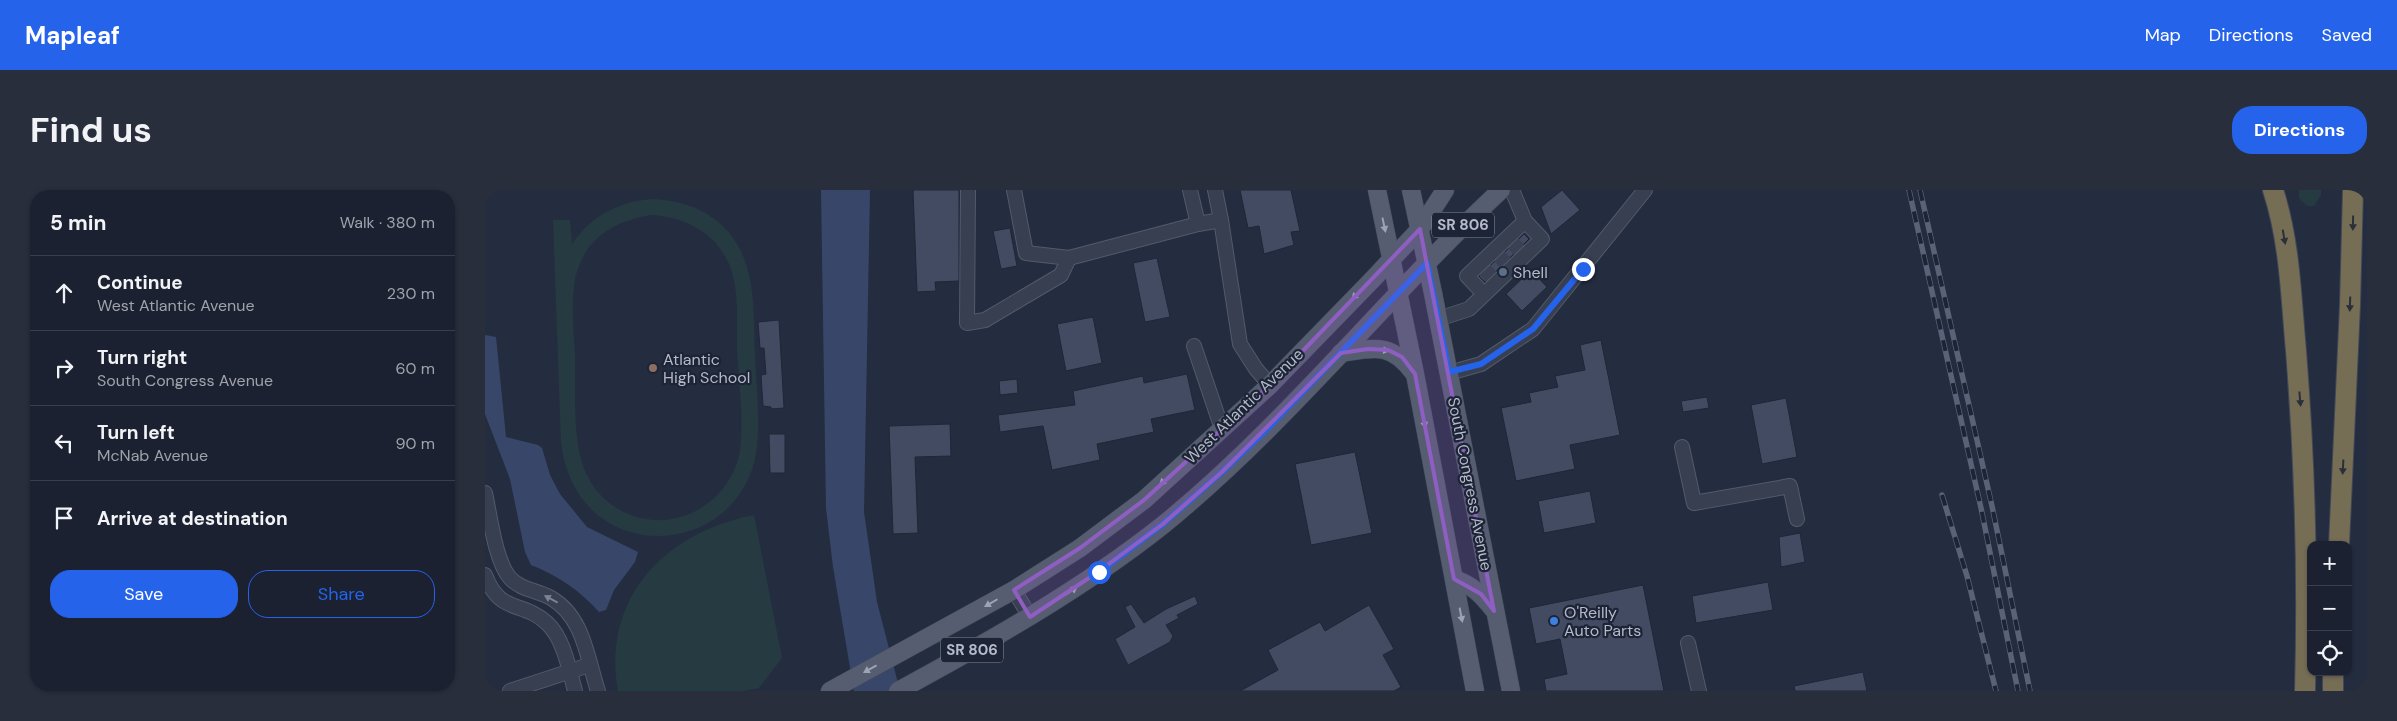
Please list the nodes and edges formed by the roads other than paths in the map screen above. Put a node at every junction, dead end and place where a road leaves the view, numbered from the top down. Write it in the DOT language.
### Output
graph roads {
  1 [pos="968,190"];
  2 [pos="1014,190"];
  3 [pos="1191,190"];
  4 [pos="1215,190"];
  5 [pos="1377,190"];
  6 [pos="1411,190"];
  7 [pos="1445,190"];
  8 [pos="1501,190"];
  9 [pos="1512,190"];
  10 [pos="1645,190"];
  11 [pos="2273,190"];
  12 [pos="2353,190"];
  13 [pos="1221,220"];
  14 [pos="1525,221"];
  15 [pos="1199,224"];
  16 [pos="1420,229"];
  17 [pos="1069,258"];
  18 [pos="1392,260"];
  19 [pos="1427,263"];
  20 [pos="1399,294"];
  21 [pos="1484,294"];
  22 [pos="1438,319"];
  23 [pos="1194,346"];
  24 [pos="1341,353"];
  25 [pos="1449,372"];
  26 [pos="1415,374"];
  27 [pos="1270,385"];
  28 [pos="1222,430"];
  29 [pos="1682,447"];
  30 [pos="485,493"];
  31 [pos="1797,519"];
  32 [pos="2339,541"];
  33 [pos="485,575"];
  34 [pos="1453,579"];
  35 [pos="1014,590"];
  36 [pos="1495,611"];
  37 [pos="1030,617"];
  38 [pos="1688,643"];
  39 [pos="589,665"];
  40 [pos="570,671"];
  41 [pos="2333,676"];
  42 [pos="832,690"];
  43 [pos="510,691"];
  44 [pos="575,691"];
  45 [pos="598,691"];
  46 [pos="898,691"];
  47 [pos="1475,691"];
  48 [pos="1511,691"];
  49 [pos="1699,691"];
  50 [pos="2305,691"];
  51 [pos="2333,691"];
  1 -- 17 [label="street"];
  2 -- 17 [label="street"];
  3 -- 15 [label="street"];
  4 -- 13 [label="street"];
  5 -- 18 [label="main road, South Congress Avenue, one-way"];
  6 -- 16 [label="main road, South Congress Avenue"];
  7 -- 16 [label="main road, West Atlantic Avenue / SR 806"];
  8 -- 19 [label="main road, West Atlantic Avenue / SR 806"];
  9 -- 14 [label="street"];
  10 -- 25 [label="street"];
  11 -- 50 [label="highway, one-way"];
  12 -- 32 [label="highway, one-way"];
  13 -- 15 [label="street"];
  13 -- 27 [label="street"];
  14 -- 21 [label="street"];
  14 -- 21 [label="street"];
  15 -- 17 [label="street"];
  16 -- 18 [label="main road, West Atlantic Avenue / SR 806"];
  16 -- 19 [label="main road, South Congress Avenue"];
  18 -- 20 [label="main road, South Congress Avenue"];
  18 -- 27 [label="main road, West Atlantic Avenue / SR 806, one-way"];
  19 -- 20 [label="main road, West Atlantic Avenue / SR 806"];
  19 -- 22 [label="main road, South Congress Avenue"];
  20 -- 24 [label="main road, West Atlantic Avenue / SR 806"];
  20 -- 26 [label="main road, South Congress Avenue"];
  21 -- 22 [label="street"];
  22 -- 25 [label="main road, South Congress Avenue"];
  23 -- 28 [label="street"];
  24 -- 26 [label="main road, one-way"];
  37 -- 24 [label="main road, West Atlantic Avenue / SR 806, one-way"];
  25 -- 36 [label="main road, South Congress Avenue"];
  26 -- 34 [label="main road, South Congress Avenue, one-way"];
  27 -- 28 [label="main road, West Atlantic Avenue / SR 806"];
  28 -- 35 [label="main road, West Atlantic Avenue / SR 806, one-way"];
  29 -- 31 [label="street"];
  39 -- 30 [label="street, one-way"];
  33 -- 40 [label="street"];
  34 -- 36 [label="main road"];
  34 -- 47 [label="main road, South Congress Avenue, one-way"];
  35 -- 37 [label="street"];
  35 -- 42 [label="main road, West Atlantic Avenue / SR 806, one-way"];
  36 -- 48 [label="main road, South Congress Avenue"];
  37 -- 46 [label="main road, West Atlantic Avenue / SR 806"];
  38 -- 49 [label="street"];
  39 -- 40 [label="street"];
  39 -- 45 [label="street"];
  40 -- 43 [label="street"];
  40 -- 44 [label="street"];
  41 -- 51 [label="highway"];
}
